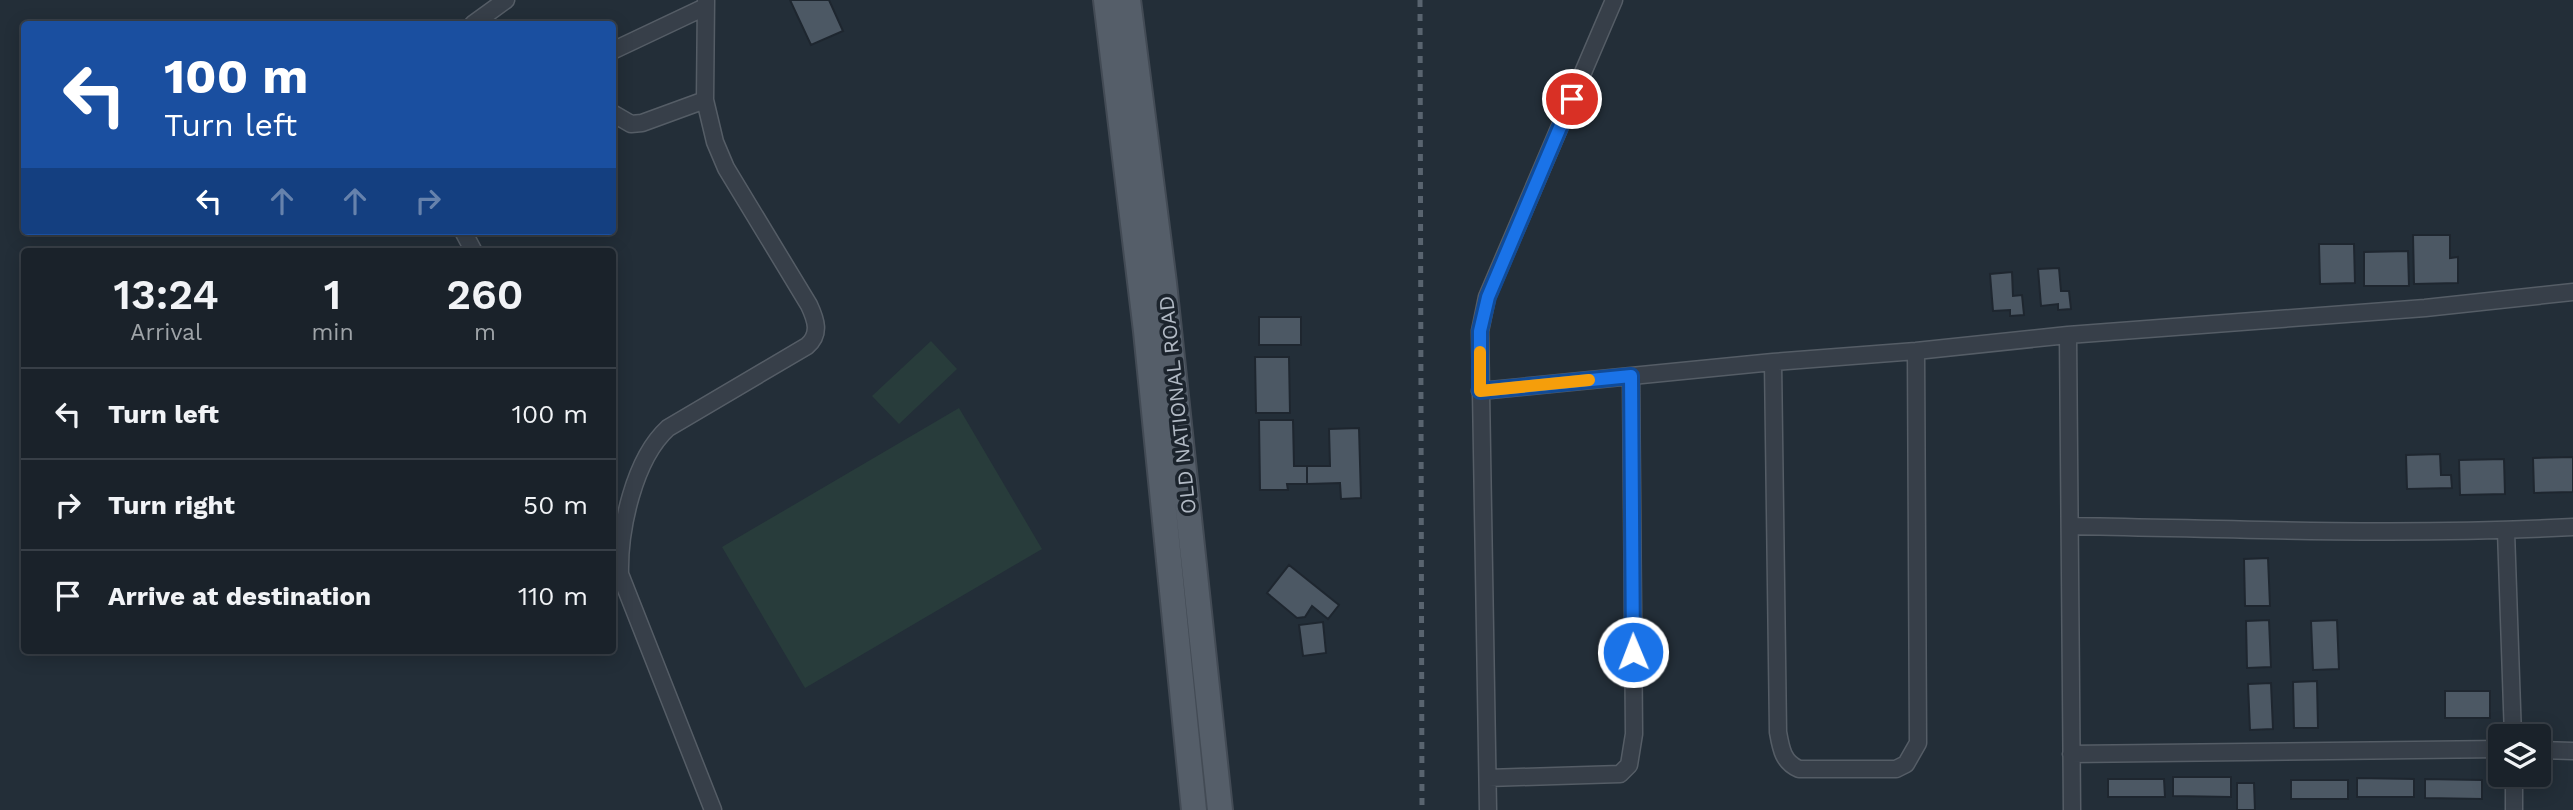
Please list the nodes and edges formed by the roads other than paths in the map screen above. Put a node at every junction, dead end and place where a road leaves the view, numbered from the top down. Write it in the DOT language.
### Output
graph roads {
  1 [pos="506,0"];
  2 [pos="1106,0"];
  3 [pos="1128,0"];
  4 [pos="1614,0"];
  5 [pos="705,4"];
  6 [pos="477,21"];
  7 [pos="616,49"];
  8 [pos="705,100"];
  9 [pos="616,115"];
  10 [pos="2573,292"];
  11 [pos="2068,335"];
  12 [pos="1916,351"];
  13 [pos="1773,362"];
  14 [pos="1631,376"];
  15 [pos="1480,391"];
  16 [pos="2070,526"];
  17 [pos="616,527"];
  18 [pos="2573,527"];
  19 [pos="2506,531"];
  20 [pos="623,540"];
  21 [pos="2513,724"];
  22 [pos="2488,749"];
  23 [pos="2551,750"];
  24 [pos="2573,751"];
  25 [pos="2071,754"];
  26 [pos="1488,778"];
  27 [pos="2514,787"];
  28 [pos="713,810"];
  29 [pos="1194,810"];
  30 [pos="1220,810"];
  31 [pos="1488,810"];
  32 [pos="2072,810"];
  33 [pos="2514,810"];
  1 -- 6 [label="street"];
  2 -- 29 [label="main road, OLD NATIONAL ROAD"];
  3 -- 30 [label="main road, OLD NATIONAL ROAD"];
  4 -- 15 [label="street"];
  5 -- 7 [label="street"];
  5 -- 8 [label="street"];
  8 -- 9 [label="street"];
  8 -- 20 [label="street"];
  10 -- 11 [label="street"];
  11 -- 12 [label="street"];
  11 -- 16 [label="street"];
  12 -- 13 [label="street"];
  12 -- 13 [label="street"];
  13 -- 14 [label="street"];
  14 -- 15 [label="street"];
  14 -- 26 [label="street"];
  15 -- 26 [label="street"];
  16 -- 19 [label="street"];
  16 -- 25 [label="street"];
  17 -- 20 [label="street"];
  18 -- 19 [label="street"];
  19 -- 21 [label="street"];
  20 -- 28 [label="street"];
  22 -- 25 [label="street"];
  23 -- 24 [label="street"];
  25 -- 32 [label="street"];
  26 -- 31 [label="street"];
  27 -- 33 [label="street"];
}
